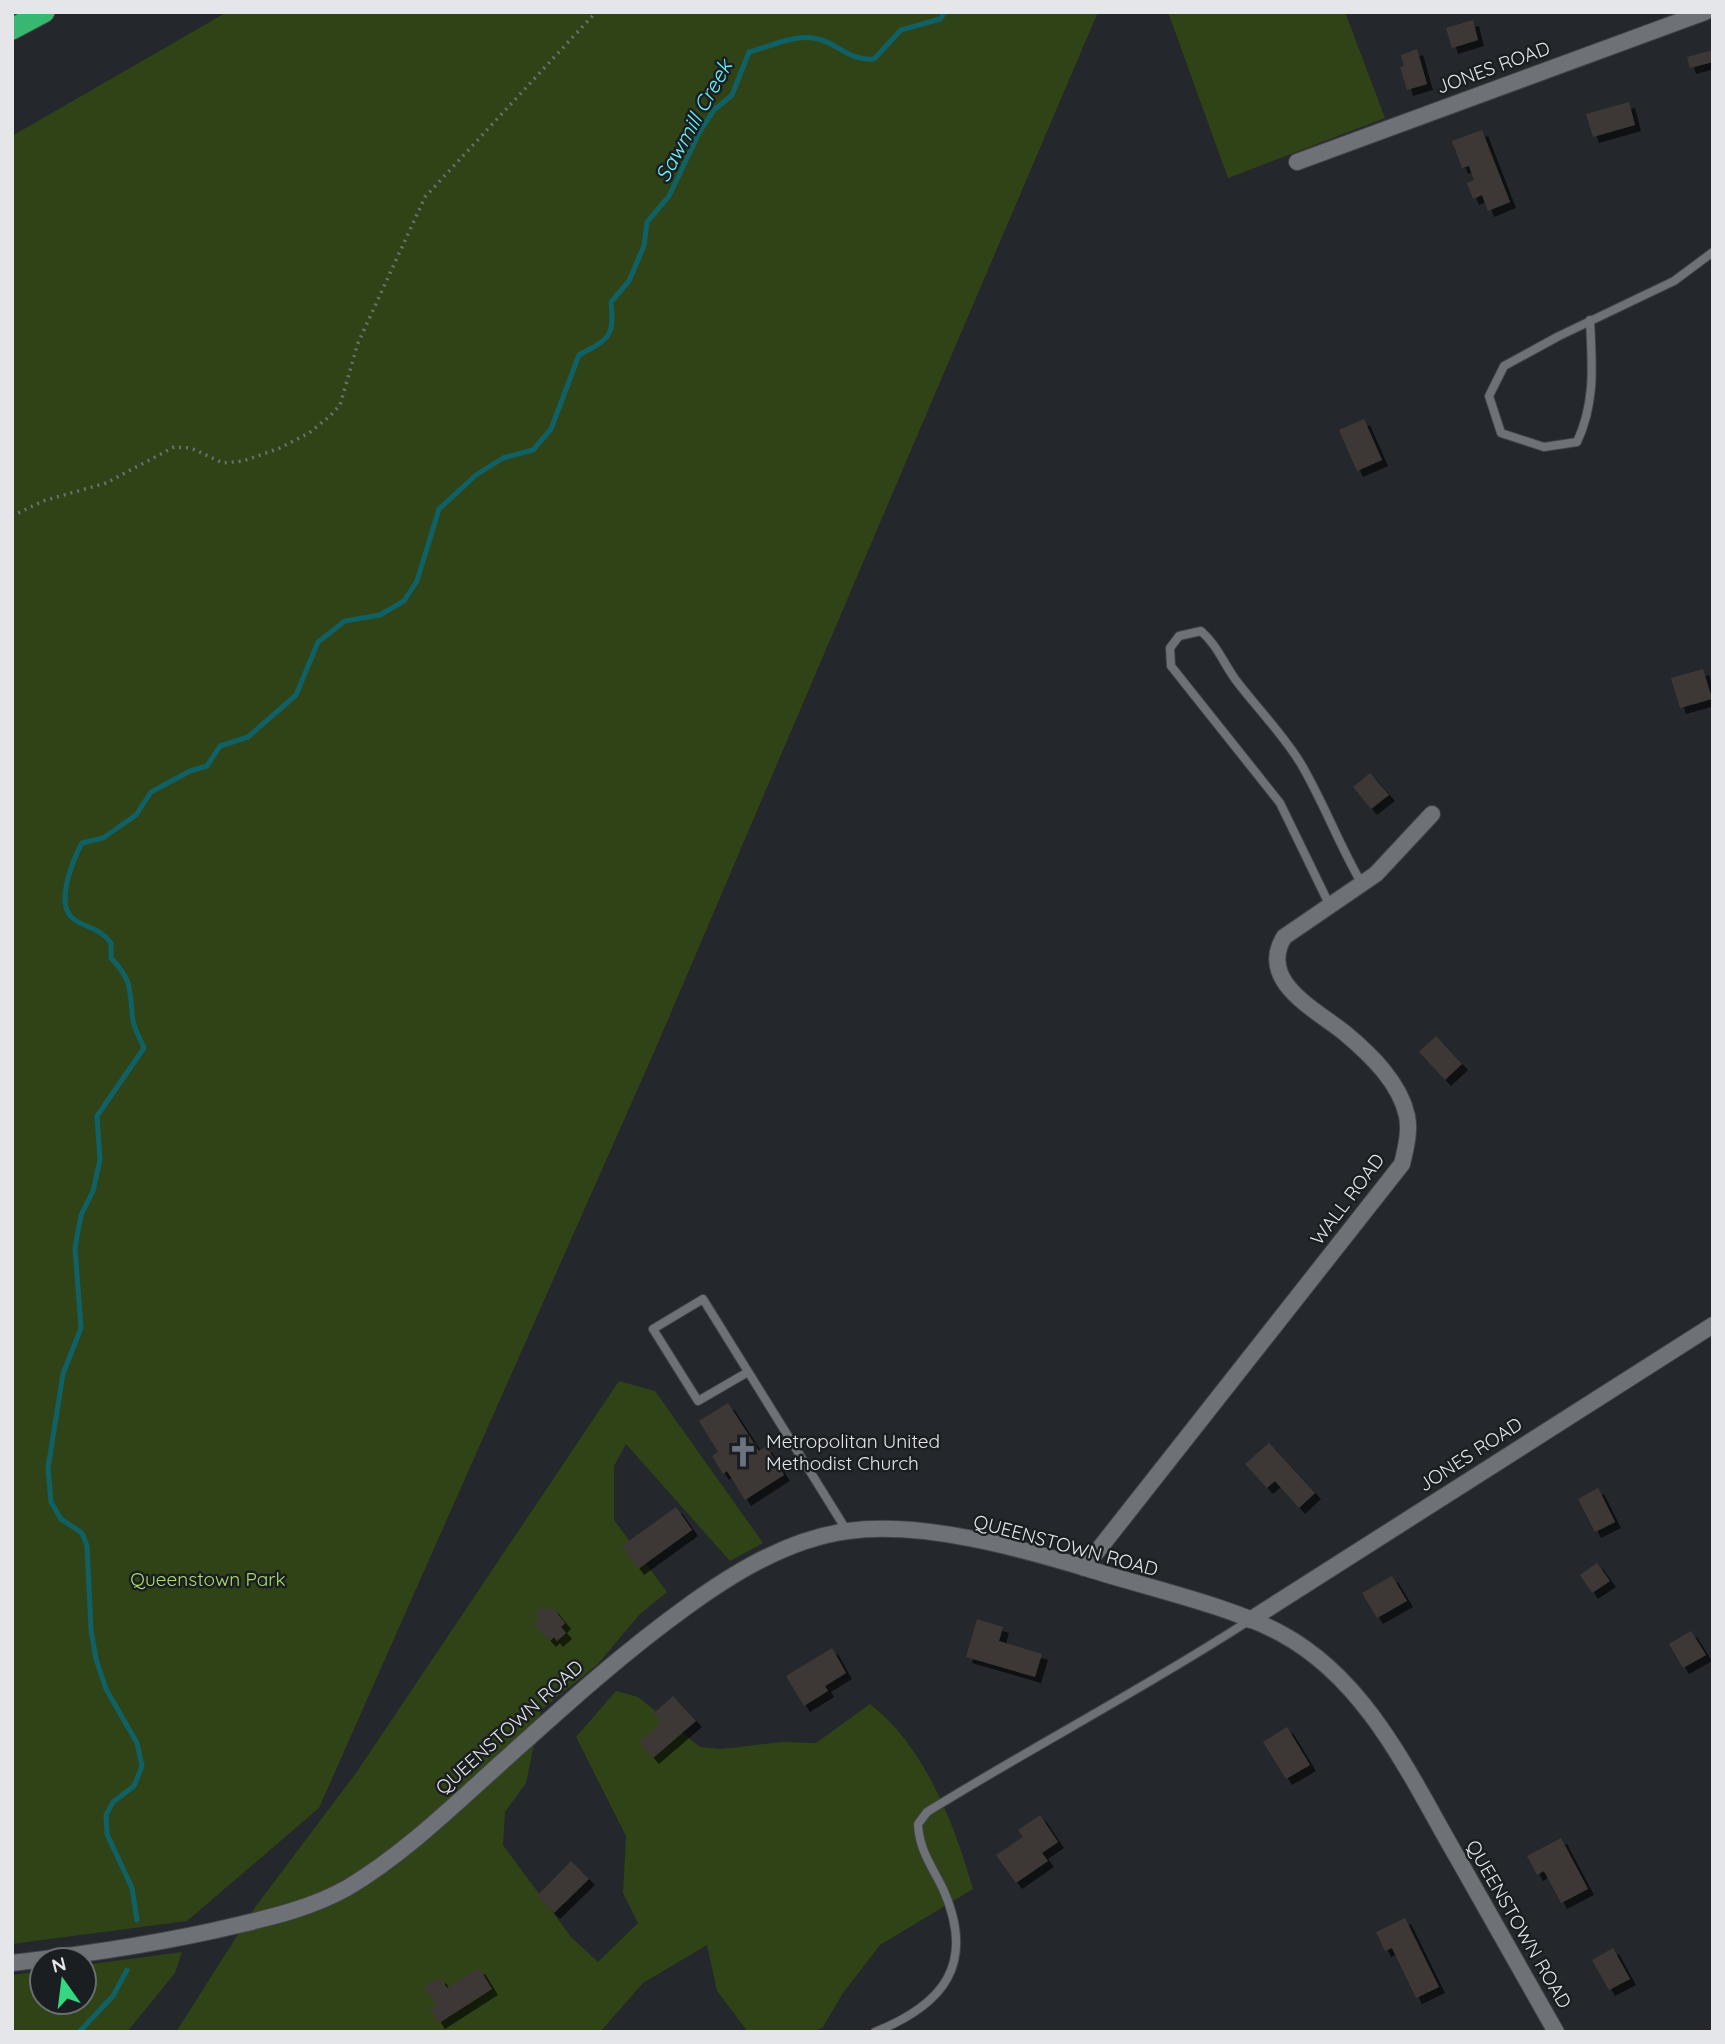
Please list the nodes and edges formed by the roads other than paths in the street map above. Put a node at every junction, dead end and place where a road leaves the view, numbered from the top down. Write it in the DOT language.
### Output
graph roads {
  1 [pos="44,12"];
  2 [pos="1705,12"];
  3 [pos="12,29"];
  4 [pos="1297,162"];
  5 [pos="1713,252"];
  6 [pos="1590,320"];
  7 [pos="1432,814"];
  8 [pos="1362,884"];
  9 [pos="1330,906"];
  10 [pos="1713,1325"];
  11 [pos="748,1372"];
  12 [pos="847,1531"];
  13 [pos="1084,1568"];
  14 [pos="1250,1620"];
  15 [pos="12,1963"];
  16 [pos="875,2032"];
  17 [pos="1556,2032"];
  1 -- 3 [label="highway"];
  2 -- 4 [label="street, JONES ROAD"];
  5 -- 6 [label="lane"];
  6 -- 6 [label="lane"];
  7 -- 8 [label="street, WALL ROAD"];
  8 -- 9 [label="street, WALL ROAD"];
  8 -- 9 [label="lane"];
  9 -- 13 [label="street, WALL ROAD"];
  10 -- 14 [label="street, JONES ROAD"];
  11 -- 11 [label="lane"];
  11 -- 12 [label="lane"];
  12 -- 13 [label="street, QUEENSTOWN ROAD"];
  12 -- 15 [label="street, QUEENSTOWN ROAD"];
  13 -- 14 [label="street, QUEENSTOWN ROAD"];
  14 -- 16 [label="lane"];
  14 -- 17 [label="street, QUEENSTOWN ROAD"];
}
